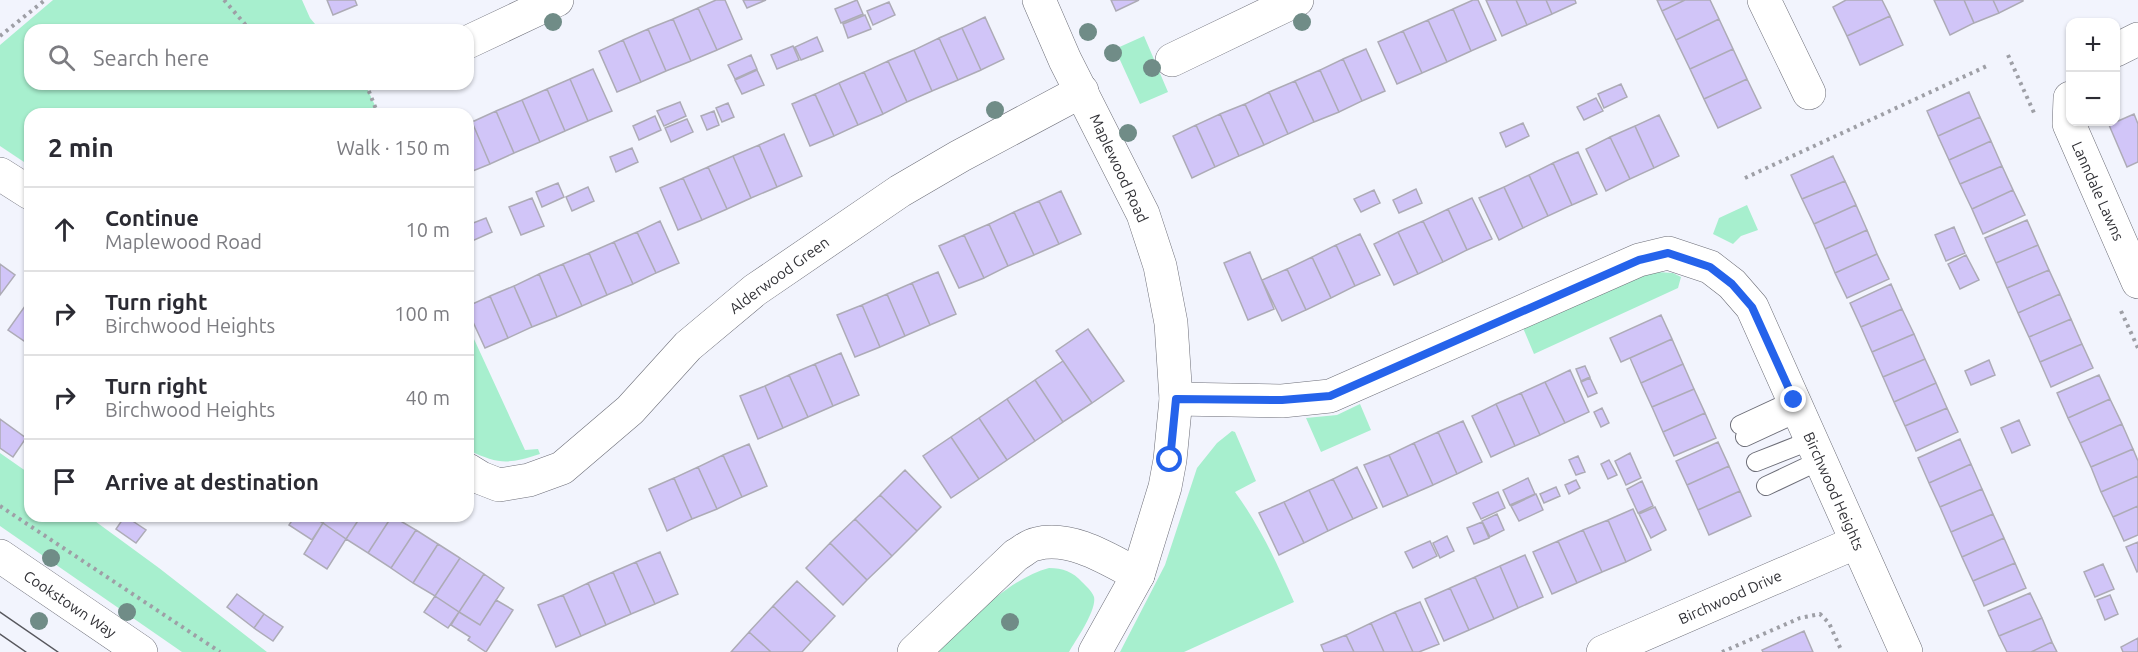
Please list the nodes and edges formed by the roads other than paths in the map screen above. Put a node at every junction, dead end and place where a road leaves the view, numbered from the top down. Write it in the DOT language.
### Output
graph roads {
  1 [pos="557,0"];
  2 [pos="1039,0"];
  3 [pos="1297,0"];
  4 [pos="1764,0"];
  5 [pos="474,39"];
  6 [pos="2138,39"];
  7 [pos="2120,48"];
  8 [pos="1172,60"];
  9 [pos="1082,91"];
  10 [pos="1809,93"];
  11 [pos="2069,126"];
  12 [pos="0,174"];
  13 [pos="24,190"];
  14 [pos="2138,282"];
  15 [pos="1176,399"];
  16 [pos="1806,428"];
  17 [pos="1742,431"];
  18 [pos="1756,462"];
  19 [pos="474,474"];
  20 [pos="1766,486"];
  21 [pos="1857,542"];
  22 [pos="0,556"];
  23 [pos="1138,574"];
  24 [pos="141,652"];
  25 [pos="914,652"];
  26 [pos="1095,652"];
  27 [pos="1603,652"];
  28 [pos="1906,652"];
  1 -- 5 [label="street"];
  2 -- 9 [label="street, Maplewood Road"];
  3 -- 8 [label="street"];
  4 -- 10 [label="street"];
  6 -- 7 [label="street"];
  9 -- 15 [label="street, Maplewood Road"];
  9 -- 19 [label="street, Alderwood Green"];
  11 -- 14 [label="street, Lanndale Lawns"];
  12 -- 13 [label="street"];
  15 -- 16 [label="street, Birchwood Heights"];
  15 -- 23 [label="street, Maplewood Road"];
  16 -- 17 [label="lane"];
  16 -- 18 [label="lane"];
  16 -- 20 [label="lane"];
  16 -- 21 [label="street, Birchwood Heights"];
  21 -- 27 [label="street, Birchwood Drive"];
  21 -- 28 [label="street, Birchwood Heights"];
  22 -- 24 [label="street, Cookstown Way"];
  23 -- 25 [label="street"];
  23 -- 26 [label="street, Maplewood Road"];
}
